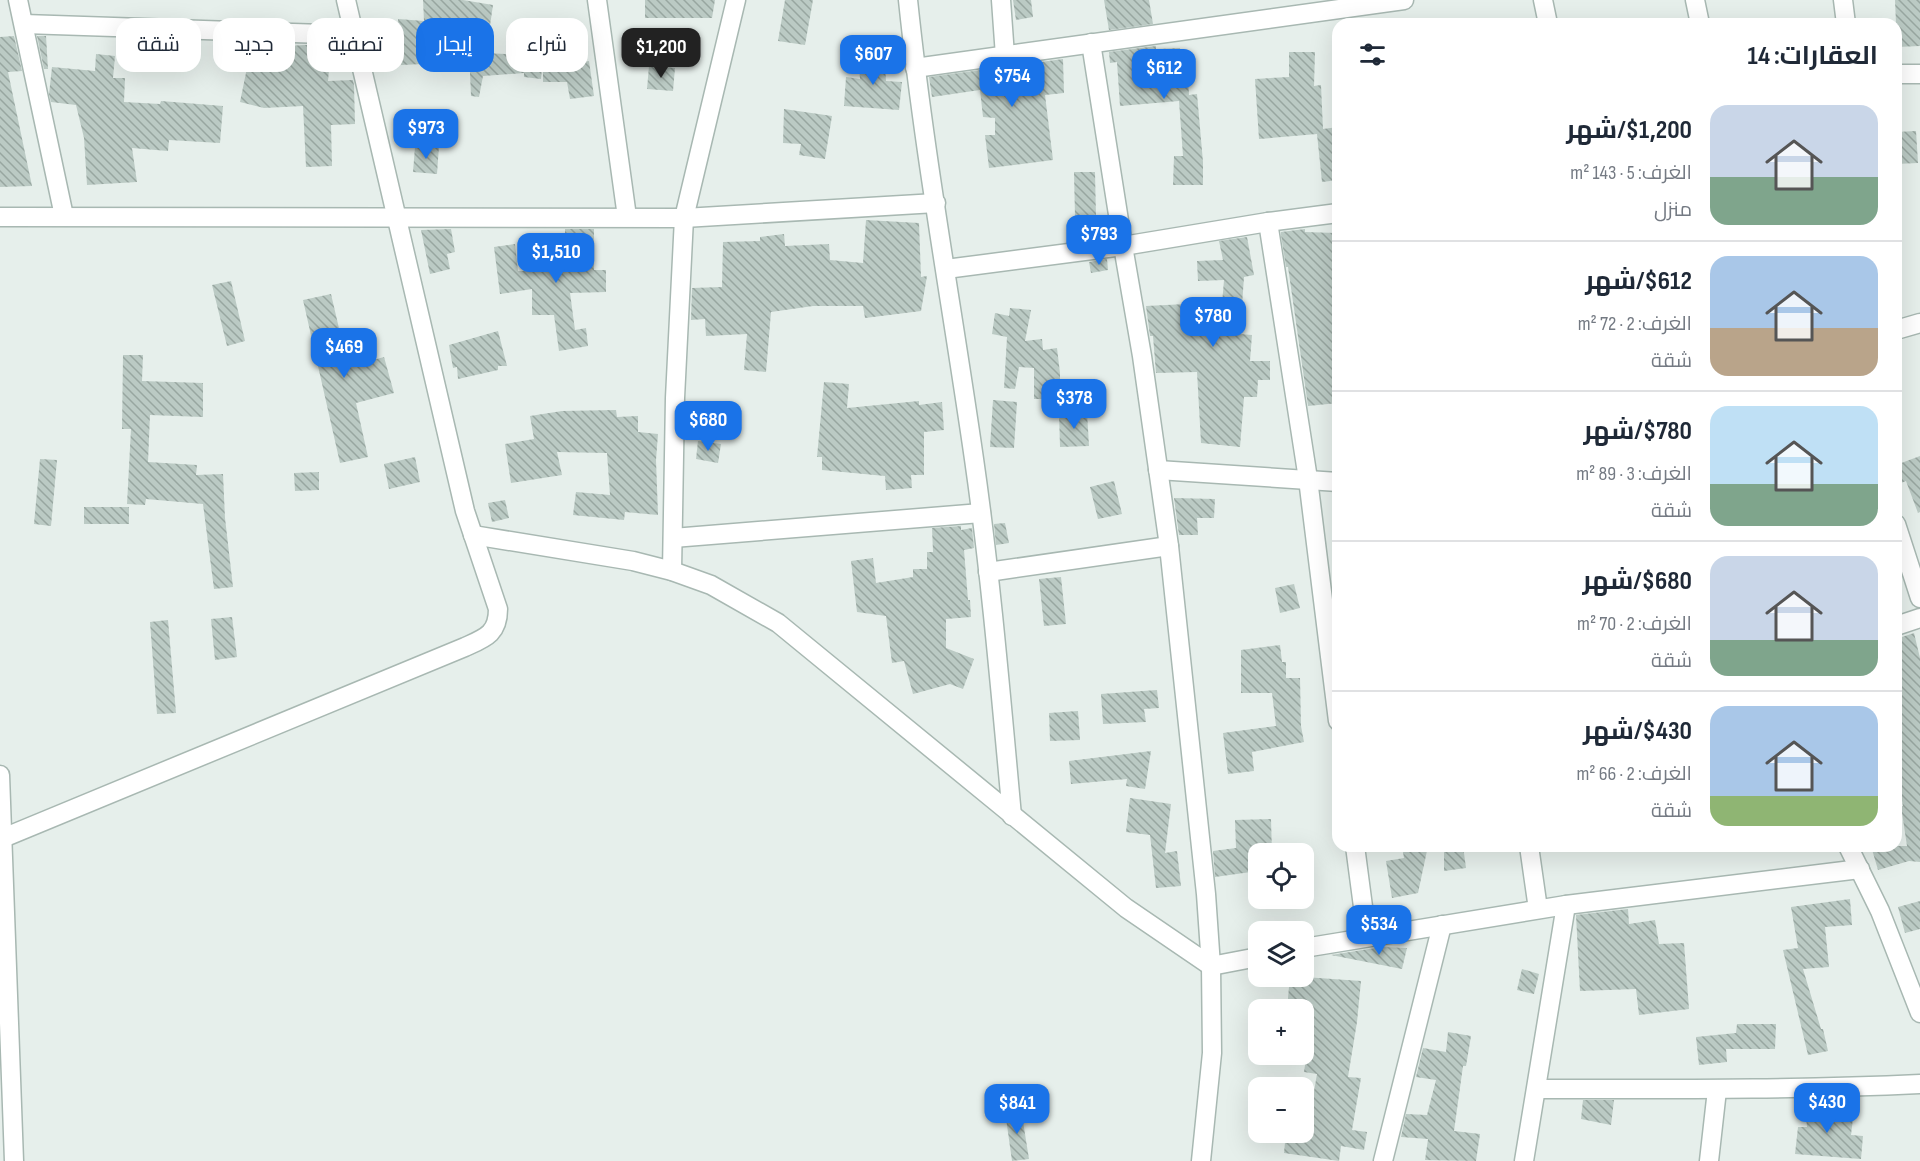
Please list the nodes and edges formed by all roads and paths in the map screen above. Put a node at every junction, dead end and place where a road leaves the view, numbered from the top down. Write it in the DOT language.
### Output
graph roads {
  1 [pos="18,0"];
  2 [pos="346,0"];
  3 [pos="597,0"];
  4 [pos="736,0"];
  5 [pos="908,0"];
  6 [pos="1001,0"];
  7 [pos="1404,0"];
  8 [pos="1543,0"];
  9 [pos="1695,0"];
  10 [pos="1843,0"];
  11 [pos="351,18"];
  12 [pos="1547,18"];
  13 [pos="1699,18"];
  14 [pos="1845,18"];
  15 [pos="24,24"];
  16 [pos="307,33"];
  17 [pos="1091,43"];
  18 [pos="1005,56"];
  19 [pos="915,69"];
  20 [pos="363,72"];
  21 [pos="1902,74"];
  22 [pos="1920,74"];
  23 [pos="936,203"];
  24 [pos="1332,214"];
  25 [pos="64,216"];
  26 [pos="0,217"];
  27 [pos="396,217"];
  28 [pos="627,217"];
  29 [pos="684,218"];
  30 [pos="1268,222"];
  31 [pos="1123,246"];
  32 [pos="946,269"];
  33 [pos="1920,323"];
  34 [pos="1902,328"];
  35 [pos="1158,470"];
  36 [pos="1308,479"];
  37 [pos="1332,481"];
  38 [pos="981,513"];
  39 [pos="473,535"];
  40 [pos="673,538"];
  41 [pos="1902,542"];
  42 [pos="1169,546"];
  43 [pos="672,572"];
  44 [pos="988,572"];
  45 [pos="1920,598"];
  46 [pos="1920,618"];
  47 [pos="1902,624"];
  48 [pos="1332,673"];
  49 [pos="0,775"];
  50 [pos="1012,816"];
  51 [pos="3,838"];
  52 [pos="1356,852"];
  53 [pos="1530,852"];
  54 [pos="1851,852"];
  55 [pos="1860,869"];
  56 [pos="1566,905"];
  57 [pos="1538,909"];
  58 [pos="1442,925"];
  59 [pos="1367,936"];
  60 [pos="1314,946"];
  61 [pos="1248,959"];
  62 [pos="1211,966"];
  63 [pos="1920,1013"];
  64 [pos="5,1019"];
  65 [pos="1920,1084"];
  66 [pos="1537,1089"];
  67 [pos="1717,1090"];
  68 [pos="9,1154"];
  69 [pos="1201,1161"];
  70 [pos="1383,1161"];
  71 [pos="1524,1161"];
  72 [pos="1709,1161"];
  1 -- 15 [label="street"];
  2 -- 11 [label="street"];
  3 -- 28 [label="street"];
  4 -- 29 [label="street"];
  5 -- 19 [label="street"];
  6 -- 18 [label="street"];
  7 -- 17 [label="street"];
  8 -- 12 [label="street"];
  9 -- 13 [label="street"];
  10 -- 14 [label="street"];
  15 -- 16 [label="street"];
  15 -- 25 [label="street"];
  17 -- 18 [label="street"];
  17 -- 31 [label="street"];
  18 -- 19 [label="street"];
  19 -- 23 [label="street"];
  20 -- 27 [label="street"];
  21 -- 22 [label="street"];
  23 -- 29 [label="street"];
  23 -- 32 [label="street"];
  24 -- 30 [label="street"];
  25 -- 26 [label="street"];
  25 -- 27 [label="street"];
  27 -- 28 [label="street"];
  27 -- 39 [label="street"];
  28 -- 29 [label="street"];
  29 -- 40 [label="street"];
  30 -- 31 [label="street"];
  30 -- 36 [label="street"];
  31 -- 32 [label="street"];
  31 -- 35 [label="street"];
  32 -- 38 [label="street"];
  33 -- 34 [label="street"];
  35 -- 36 [label="street"];
  35 -- 42 [label="street"];
  36 -- 37 [label="street"];
  36 -- 48 [label="street"];
  38 -- 40 [label="street"];
  38 -- 44 [label="street"];
  39 -- 43 [label="street"];
  39 -- 51 [label="street"];
  40 -- 43 [label="street"];
  41 -- 45 [label="street"];
  42 -- 44 [label="street"];
  42 -- 62 [label="street"];
  43 -- 50 [label="street"];
  44 -- 50 [label="street"];
  46 -- 47 [label="street"];
  49 -- 51 [label="street"];
  50 -- 62 [label="street"];
  51 -- 64 [label="street"];
  52 -- 59 [label="street"];
  53 -- 57 [label="street"];
  54 -- 55 [label="street"];
  55 -- 56 [label="street"];
  55 -- 63 [label="street"];
  56 -- 57 [label="street"];
  56 -- 66 [label="street"];
  57 -- 58 [label="street"];
  58 -- 59 [label="street"];
  58 -- 70 [label="street"];
  59 -- 60 [label="street"];
  61 -- 62 [label="street"];
  62 -- 69 [label="street"];
  64 -- 68 [label="street"];
  65 -- 67 [label="street"];
  66 -- 67 [label="street"];
  66 -- 71 [label="street"];
  67 -- 72 [label="street"];
}
